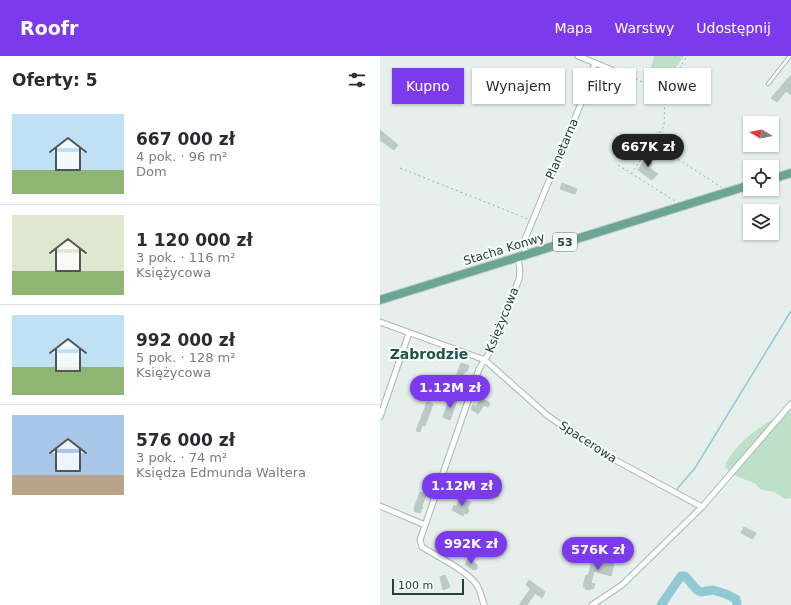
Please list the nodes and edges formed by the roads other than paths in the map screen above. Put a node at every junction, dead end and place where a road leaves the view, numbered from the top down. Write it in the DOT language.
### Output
graph roads {
  1 [pos="578,56"];
  2 [pos="790,56"];
  3 [pos="596,63"];
  4 [pos="607,68"];
  5 [pos="768,84"];
  6 [pos="791,173"];
  7 [pos="779,176"];
  8 [pos="743,187"];
  9 [pos="522,256"];
  10 [pos="380,300"];
  11 [pos="380,322"];
  12 [pos="409,333"];
  13 [pos="485,360"];
  14 [pos="791,404"];
  15 [pos="380,417"];
  16 [pos="382,507"];
  17 [pos="702,507"];
  18 [pos="425,525"];
  19 [pos="484,605"];
  20 [pos="592,605"];
  1 -- 3 [label="street"];
  2 -- 5 [label="lane"];
  3 -- 4 [label="street"];
  3 -- 9 [label="street, Planetarna"];
  6 -- 7 [label="main road"];
  8 -- 9 [label="main road, Stacha Konwy / 53"];
  9 -- 10 [label="main road, Stacha Konwy / 53"];
  9 -- 13 [label="street, Księżycowa"];
  11 -- 12 [label="street"];
  12 -- 13 [label="street"];
  12 -- 15 [label="street"];
  13 -- 17 [label="street, Spacerowa"];
  13 -- 18 [label="street, Księżycowa"];
  14 -- 17 [label="street"];
  16 -- 18 [label="street"];
  17 -- 20 [label="street"];
  18 -- 19 [label="street, Księżycowa"];
}
